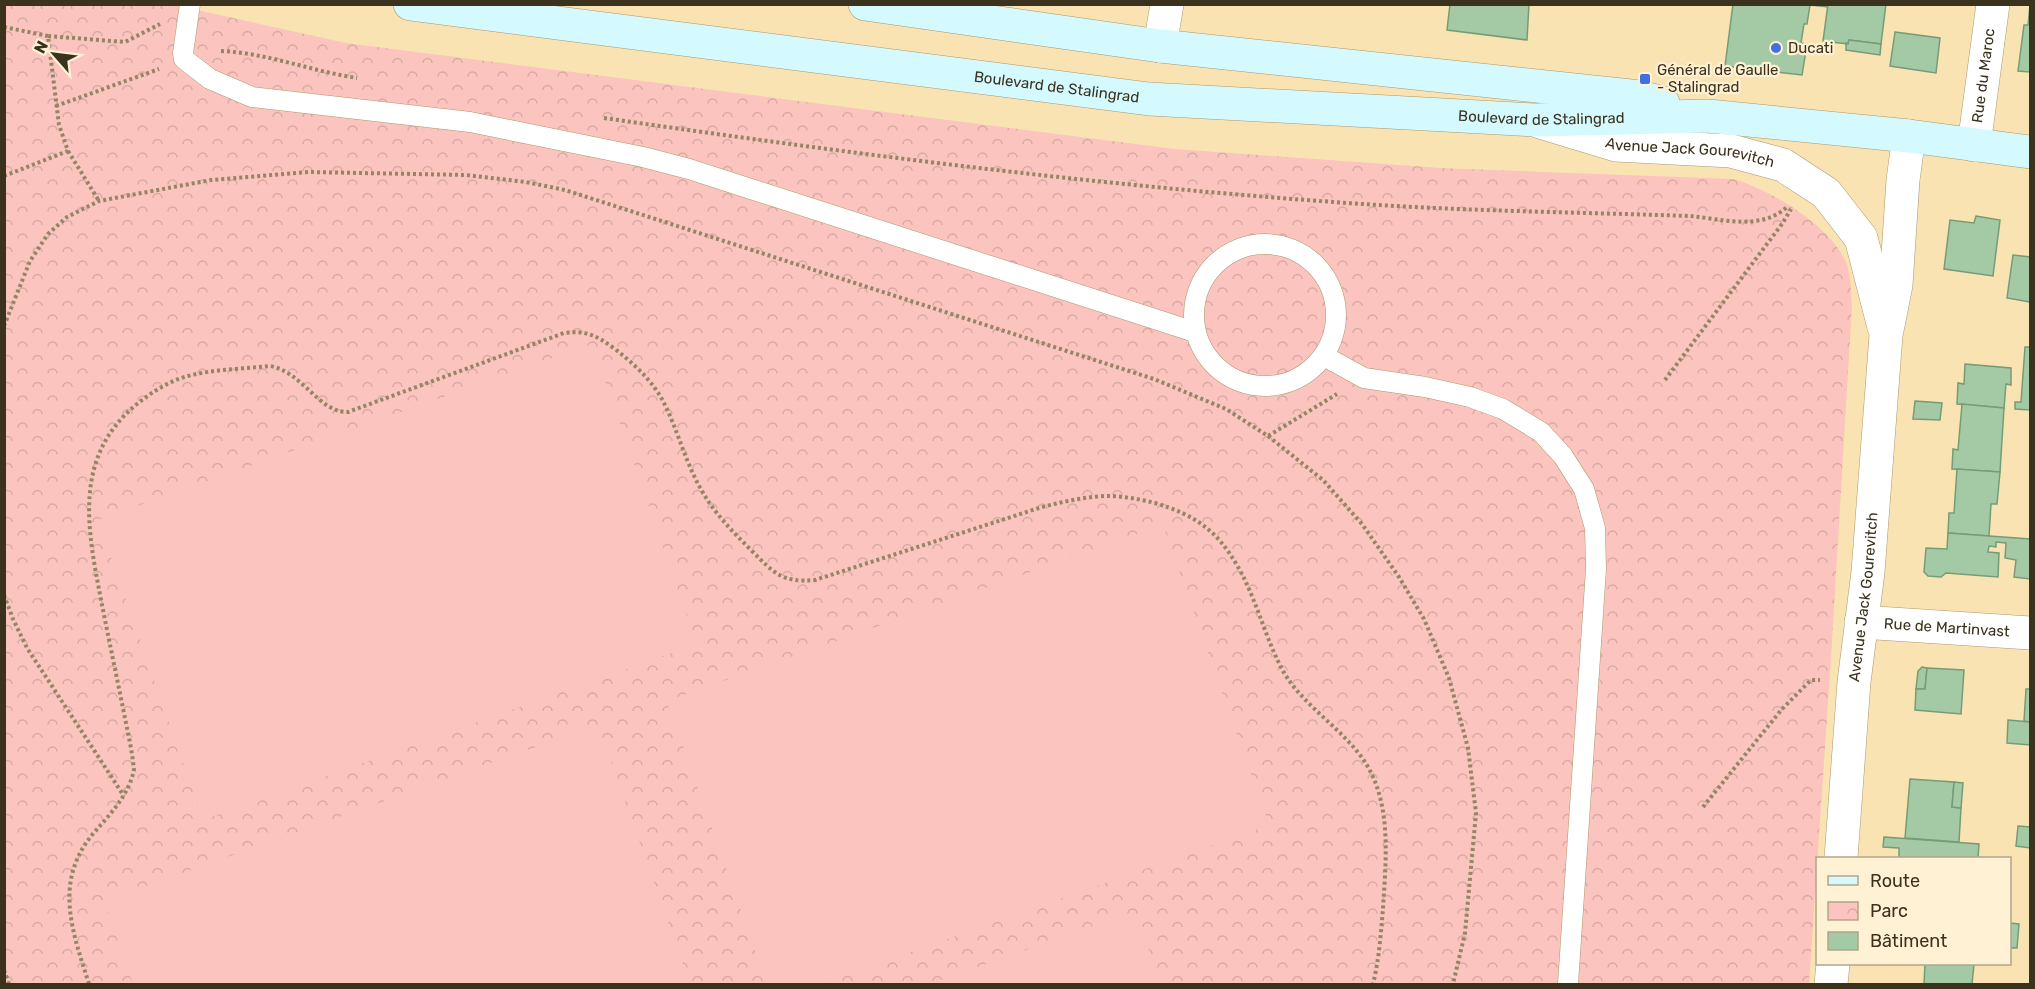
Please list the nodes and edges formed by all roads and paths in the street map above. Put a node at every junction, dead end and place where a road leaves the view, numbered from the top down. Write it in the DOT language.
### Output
graph roads {
  1 [pos="190,4"];
  2 [pos="410,4"];
  3 [pos="865,4"];
  4 [pos="1167,4"];
  5 [pos="1993,4"];
  6 [pos="161,23"];
  7 [pos="4,27"];
  8 [pos="48,36"];
  9 [pos="1160,46"];
  10 [pos="184,59"];
  11 [pos="363,79"];
  12 [pos="56,106"];
  13 [pos="1708,116"];
  14 [pos="603,118"];
  15 [pos="1535,120"];
  16 [pos="1909,136"];
  17 [pos="1974,145"];
  18 [pos="68,151"];
  19 [pos="2031,152"];
  20 [pos="4,176"];
  21 [pos="1806,190"];
  22 [pos="99,201"];
  23 [pos="4,326"];
  24 [pos="1195,332"];
  25 [pos="1886,335"];
  26 [pos="1324,356"];
  27 [pos="1364,378"];
  28 [pos="1665,380"];
  29 [pos="1268,436"];
  30 [pos="4,595"];
  31 [pos="1861,622"];
  32 [pos="2031,633"];
  33 [pos="1824,680"];
  34 [pos="124,796"];
  35 [pos="1703,807"];
  36 [pos="1841,857"];
  37 [pos="1833,965"];
  38 [pos="4,970"];
  39 [pos="5,977"];
  40 [pos="9,984"];
  41 [pos="89,984"];
  42 [pos="1373,984"];
  43 [pos="1453,984"];
  44 [pos="1568,984"];
  45 [pos="1831,984"];
  1 -- 10 [label="lane"];
  2 -- 15 [label="main road, Boulevard de Stalingrad"];
  3 -- 9 [label="main road, Boulevard de Stalingrad"];
  4 -- 9 [label="street"];
  5 -- 17 [label="street, Rue du Maroc"];
  6 -- 8 [label="path"];
  7 -- 8 [label="path"];
  8 -- 12 [label="path"];
  9 -- 13 [label="main road, Boulevard de Stalingrad"];
  10 -- 11 [label="path"];
  10 -- 12 [label="path"];
  10 -- 24 [label="lane"];
  12 -- 18 [label="path"];
  13 -- 15 [label="main road, Boulevard de Stalingrad"];
  13 -- 16 [label="main road, Boulevard de Stalingrad"];
  14 -- 21 [label="path"];
  15 -- 21 [label="street, Avenue Jack Gourevitch"];
  16 -- 17 [label="main road, Boulevard de Stalingrad"];
  16 -- 25 [label="street, Avenue Jack Gourevitch"];
  17 -- 19 [label="main road, Boulevard de Stalingrad"];
  18 -- 20 [label="path"];
  18 -- 22 [label="path"];
  21 -- 25 [label="street, Avenue Jack Gourevitch"];
  21 -- 28 [label="path"];
  22 -- 23 [label="path"];
  22 -- 29 [label="path"];
  24 -- 26 [label="lane"];
  24 -- 26 [label="lane"];
  25 -- 31 [label="street, Avenue Jack Gourevitch"];
  26 -- 27 [label="lane"];
  27 -- 29 [label="path"];
  27 -- 44 [label="lane"];
  29 -- 43 [label="path"];
  30 -- 34 [label="path"];
  31 -- 32 [label="street, Rue de Martinvast"];
  31 -- 36 [label="street, Avenue Jack Gourevitch"];
  33 -- 35 [label="path"];
  34 -- 41 [label="path"];
  34 -- 42 [label="path"];
  37 -- 45 [label="street"];
  38 -- 39 [label="path"];
  39 -- 40 [label="path"];
}
